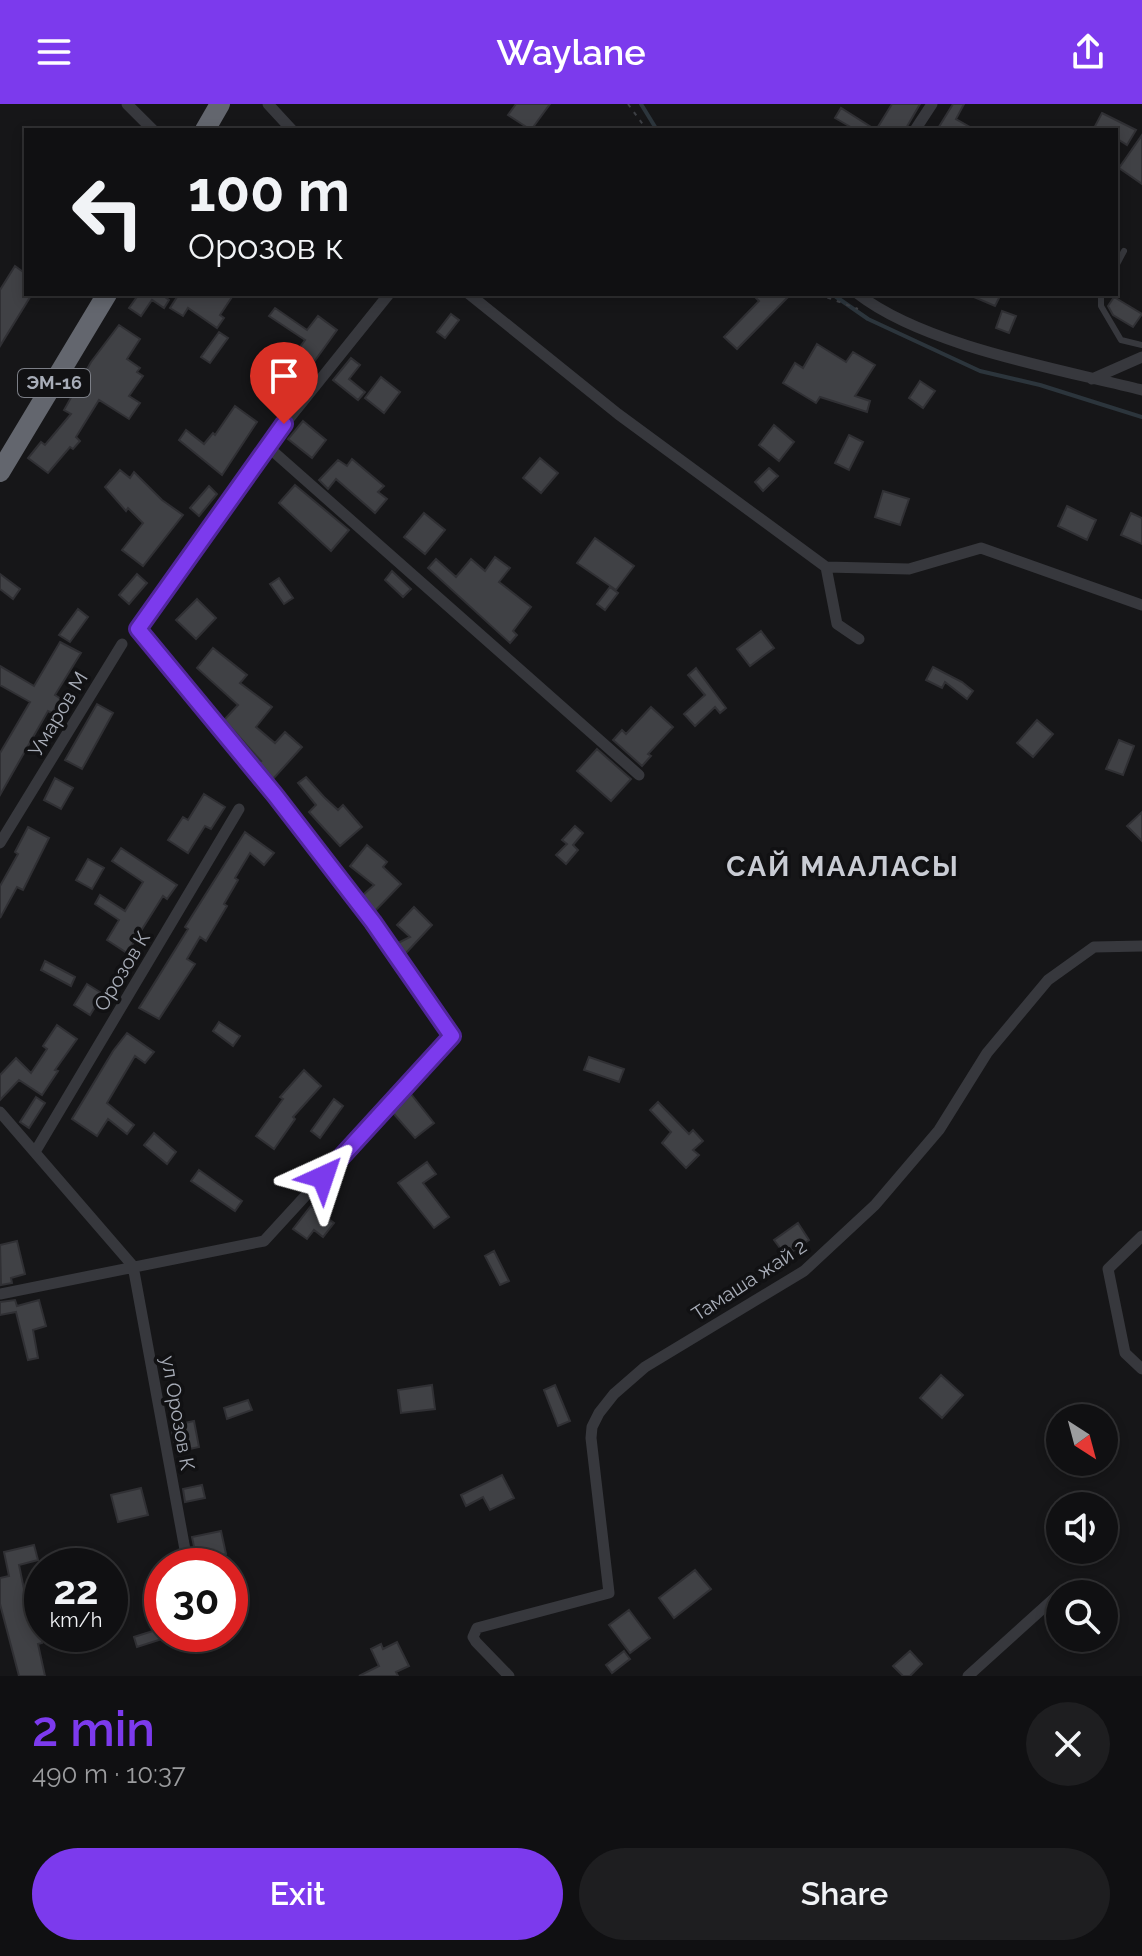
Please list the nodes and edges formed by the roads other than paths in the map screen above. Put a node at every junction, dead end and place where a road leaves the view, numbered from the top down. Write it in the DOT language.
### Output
graph roads {
  1 [pos="127,104"];
  2 [pos="220,104"];
  3 [pos="268,104"];
  4 [pos="932,104"];
  5 [pos="151,128"];
  6 [pos="206,128"];
  7 [pos="290,128"];
  8 [pos="916,128"];
  9 [pos="1124,251"];
  10 [pos="1118,262"];
  11 [pos="106,296"];
  12 [pos="387,296"];
  13 [pos="471,296"];
  14 [pos="861,296"];
  15 [pos="1101,296"];
  16 [pos="1142,345"];
  17 [pos="1142,356"];
  18 [pos="1092,379"];
  19 [pos="1142,390"];
  20 [pos="267,446"];
  21 [pos="0,472"];
  22 [pos="826,567"];
  23 [pos="1142,605"];
  24 [pos="859,639"];
  25 [pos="122,644"];
  26 [pos="639,775"];
  27 [pos="239,809"];
  28 [pos="0,843"];
  29 [pos="1142,946"];
  30 [pos="0,1112"];
  31 [pos="35,1152"];
  32 [pos="1142,1236"];
  33 [pos="133,1266"];
  34 [pos="0,1294"];
  35 [pos="1142,1369"];
  36 [pos="185,1548"];
  37 [pos="1046,1606"];
  38 [pos="509,1676"];
  39 [pos="968,1676"];
  1 -- 5 [label="street"];
  2 -- 6 [label="highway"];
  3 -- 7 [label="street"];
  4 -- 8 [label="street"];
  9 -- 10 [label="lane"];
  11 -- 21 [label="highway, ЭМ-16"];
  12 -- 20 [label="street"];
  13 -- 22 [label="street"];
  14 -- 18 [label="street"];
  15 -- 16 [label="lane"];
  17 -- 18 [label="street"];
  18 -- 19 [label="street"];
  20 -- 26 [label="street"];
  20 -- 33 [label="street"];
  22 -- 23 [label="street"];
  22 -- 24 [label="street"];
  25 -- 28 [label="street, Умаров М"];
  27 -- 31 [label="street, Орозов К"];
  29 -- 38 [label="street, Тамаша жай 2"];
  30 -- 31 [label="street"];
  31 -- 33 [label="street"];
  32 -- 35 [label="street"];
  33 -- 34 [label="street"];
  33 -- 36 [label="street, ул Орозов К"];
  37 -- 39 [label="street"];
}
